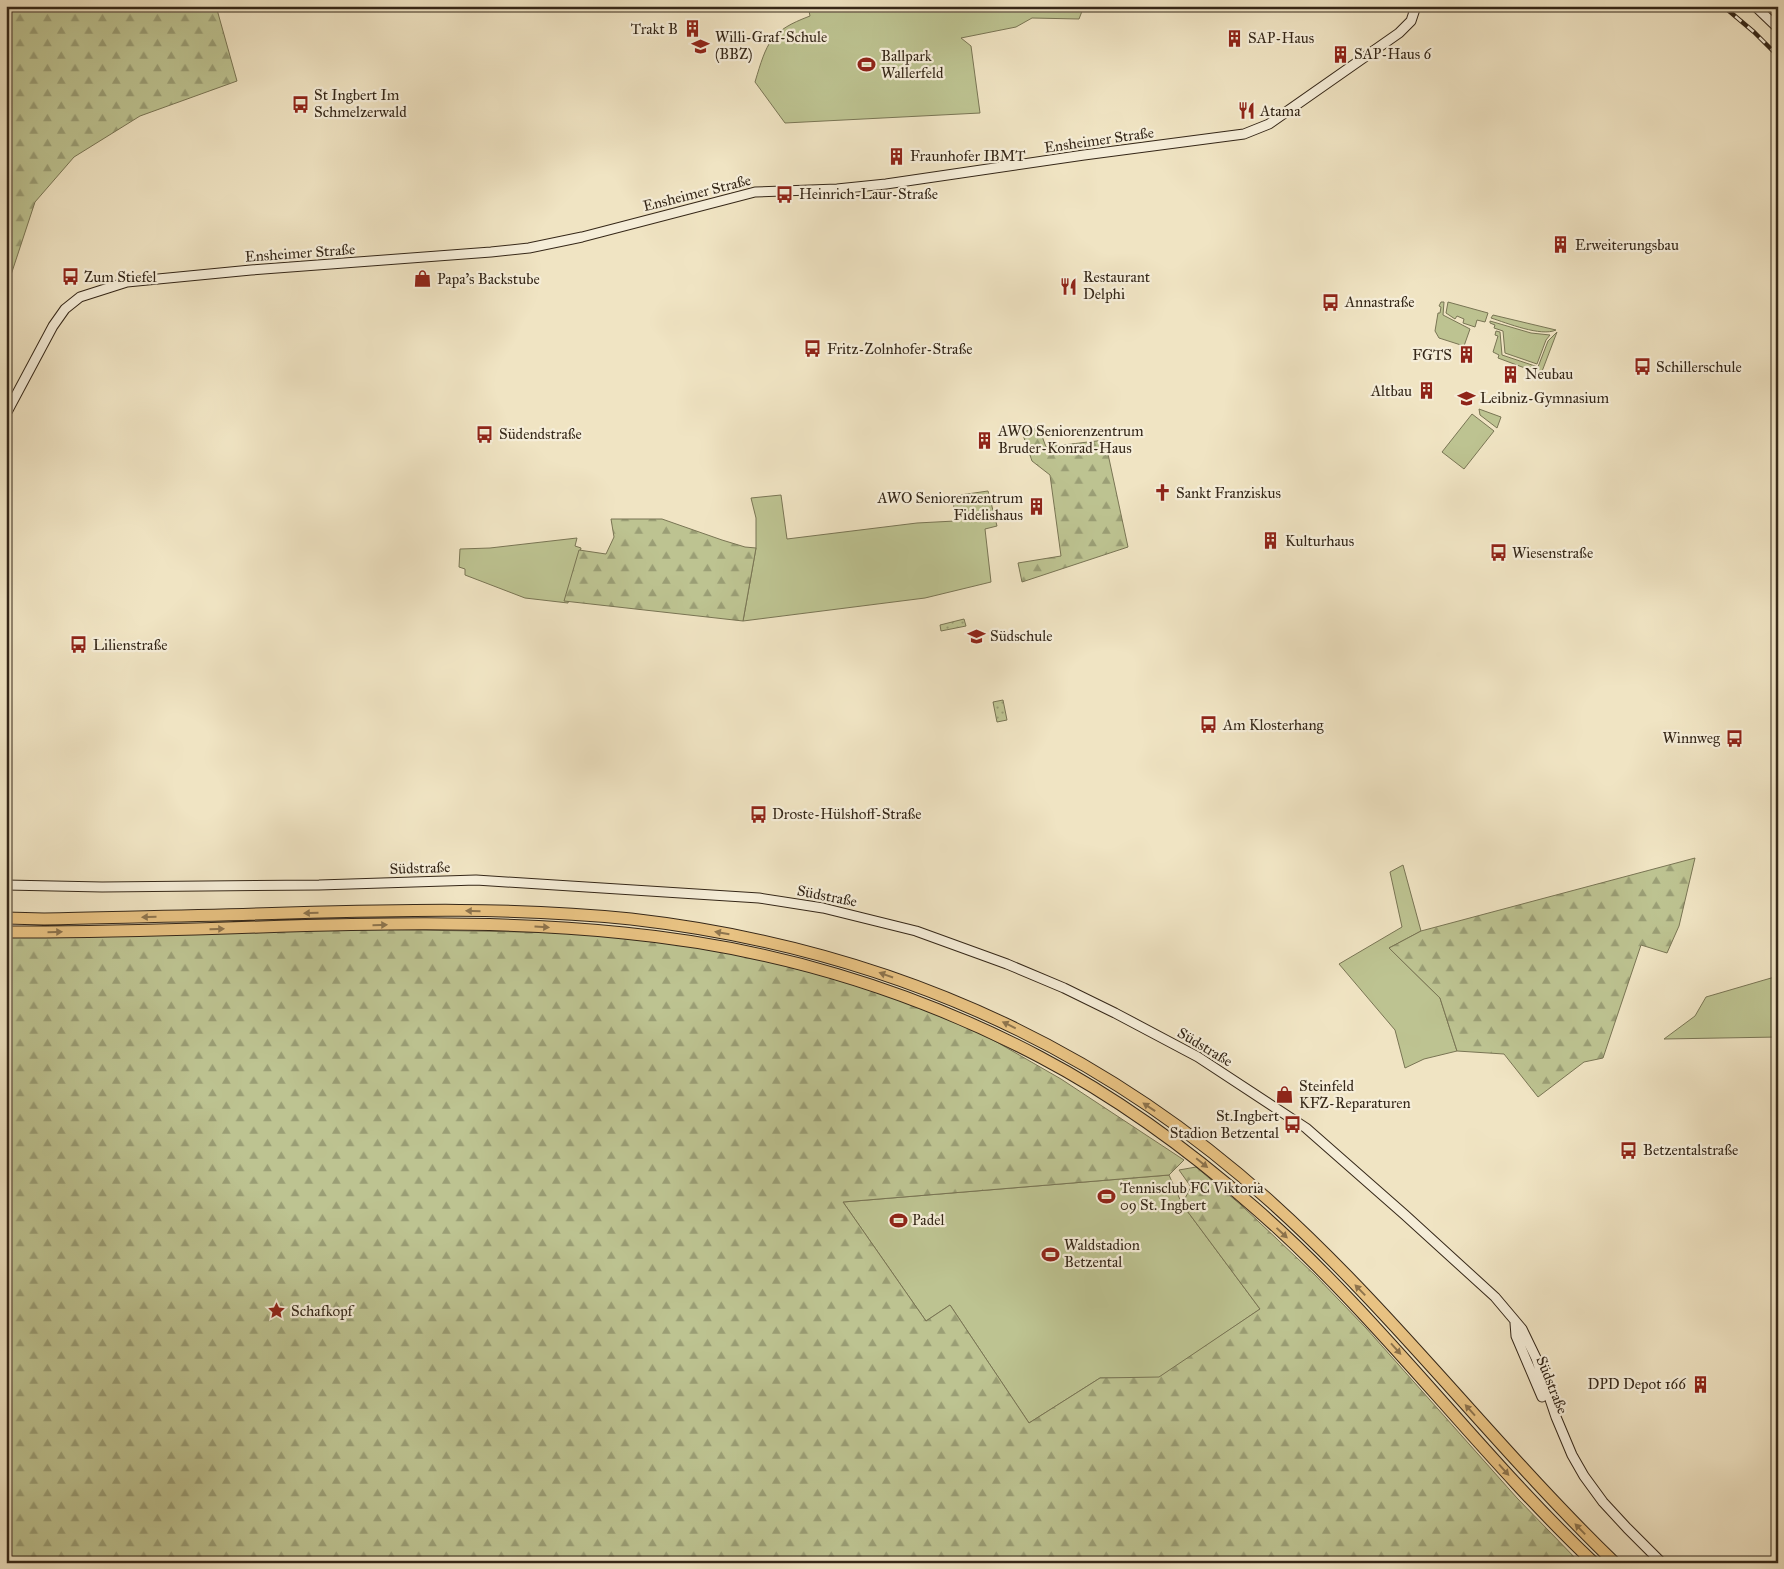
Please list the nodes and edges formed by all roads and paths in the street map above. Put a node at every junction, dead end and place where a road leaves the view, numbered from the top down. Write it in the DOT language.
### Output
graph roads {
  1 [pos="1416,6"];
  2 [pos="1755,6"];
  3 [pos="1778,28"];
  4 [pos="6,414"];
  5 [pos="6,885"];
  6 [pos="6,918"];
  7 [pos="6,932"];
  8 [pos="1594,1563"];
  9 [pos="1615,1563"];
  10 [pos="1662,1563"];
  1 -- 4 [label="street, Ensheimer Straße"];
  2 -- 3 [label="street"];
  5 -- 10 [label="street, Südstraße"];
  9 -- 6 [label="highway, one-way"];
  7 -- 8 [label="highway, one-way"];
}
